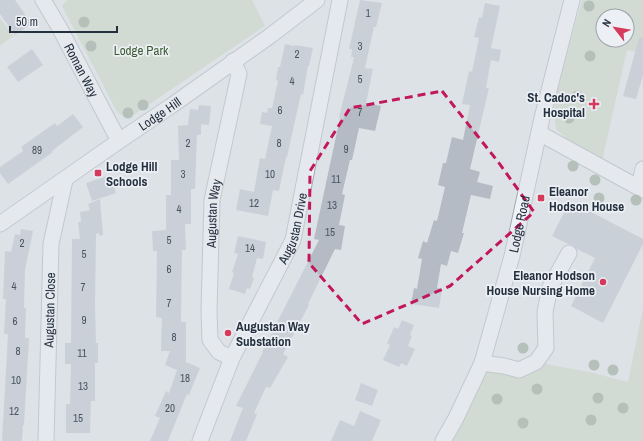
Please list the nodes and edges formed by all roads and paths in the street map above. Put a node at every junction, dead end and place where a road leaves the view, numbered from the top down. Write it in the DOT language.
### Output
graph roads {
  1 [pos="42,0"];
  2 [pos="317,0"];
  3 [pos="340,0"];
  4 [pos="572,0"];
  5 [pos="233,61"];
  6 [pos="538,133"];
  7 [pos="118,141"];
  8 [pos="643,169"];
  9 [pos="65,180"];
  10 [pos="641,188"];
  11 [pos="0,224"];
  12 [pos="569,253"];
  13 [pos="232,358"];
  14 [pos="482,363"];
  15 [pos="46,441"];
  16 [pos="200,441"];
  17 [pos="443,441"];
  1 -- 7 [label="street, Roman Way"];
  2 -- 5 [label="street, Lodge Hill"];
  3 -- 13 [label="street, Augustan Drive"];
  4 -- 6 [label="street, Lodge Road"];
  5 -- 7 [label="street, Lodge Hill"];
  5 -- 13 [label="street, Augustan Way"];
  6 -- 10 [label="street"];
  6 -- 14 [label="street, Lodge Road"];
  7 -- 9 [label="street, Lodge Hill"];
  8 -- 10 [label="street"];
  9 -- 11 [label="street, Lodge Hill"];
  9 -- 15 [label="street, Augustan Close"];
  12 -- 14 [label="street"];
  13 -- 16 [label="street, Augustan Drive"];
  14 -- 17 [label="street, Lodge Road"];
}
